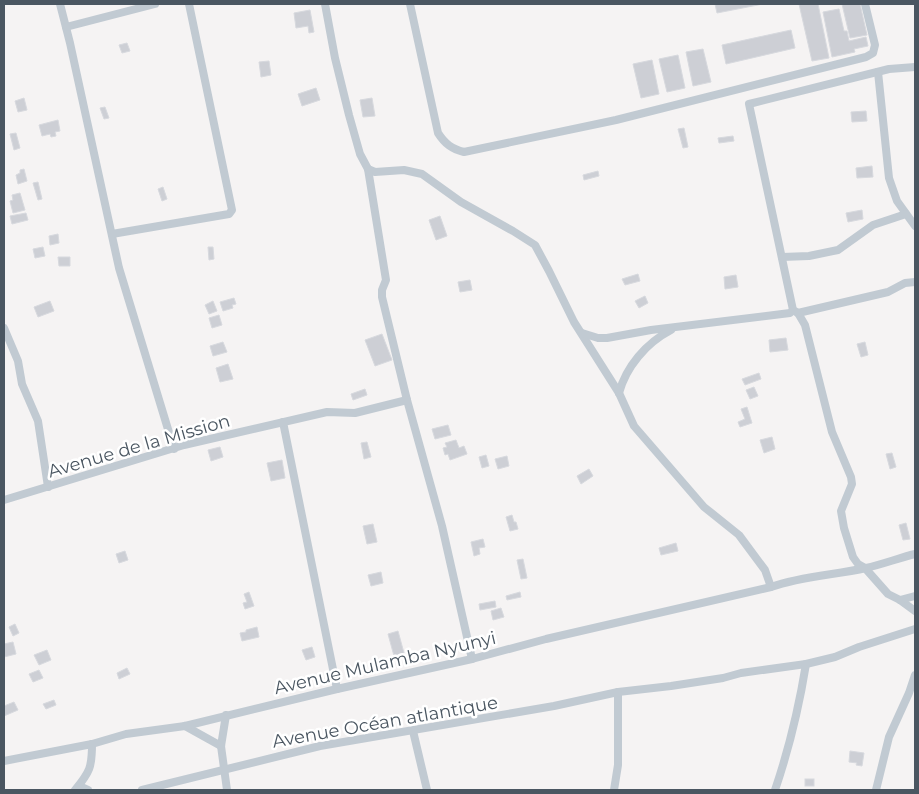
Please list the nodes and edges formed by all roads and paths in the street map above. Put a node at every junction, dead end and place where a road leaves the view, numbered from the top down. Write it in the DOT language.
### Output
graph roads {
  1 [pos="60,4"];
  2 [pos="156,4"];
  3 [pos="189,4"];
  4 [pos="325,4"];
  5 [pos="410,4"];
  6 [pos="865,4"];
  7 [pos="66,28"];
  8 [pos="915,67"];
  9 [pos="878,72"];
  10 [pos="368,169"];
  11 [pos="910,216"];
  12 [pos="915,226"];
  13 [pos="112,234"];
  14 [pos="782,257"];
  15 [pos="915,282"];
  16 [pos="796,311"];
  17 [pos="4,328"];
  18 [pos="675,328"];
  19 [pos="580,332"];
  20 [pos="618,393"];
  21 [pos="407,400"];
  22 [pos="283,422"];
  23 [pos="174,449"];
  24 [pos="48,488"];
  25 [pos="4,500"];
  26 [pos="915,554"];
  27 [pos="865,568"];
  28 [pos="771,587"];
  29 [pos="915,596"];
  30 [pos="900,600"];
  31 [pos="915,611"];
  32 [pos="915,629"];
  33 [pos="472,659"];
  34 [pos="806,664"];
  35 [pos="915,675"];
  36 [pos="337,689"];
  37 [pos="618,692"];
  38 [pos="226,715"];
  39 [pos="185,726"];
  40 [pos="413,731"];
  41 [pos="92,744"];
  42 [pos="221,746"];
  43 [pos="5,759"];
  44 [pos="225,769"];
  45 [pos="77,788"];
  46 [pos="88,790"];
  47 [pos="142,790"];
  48 [pos="227,790"];
  49 [pos="427,790"];
  50 [pos="614,790"];
  51 [pos="774,790"];
  52 [pos="876,790"];
  1 -- 7 [label="street"];
  2 -- 7 [label="street"];
  3 -- 13 [label="street"];
  4 -- 10 [label="street"];
  5 -- 6 [label="street"];
  7 -- 13 [label="street"];
  8 -- 9 [label="street"];
  9 -- 11 [label="street"];
  9 -- 14 [label="street"];
  10 -- 19 [label="street"];
  10 -- 21 [label="street"];
  11 -- 12 [label="street"];
  11 -- 14 [label="street"];
  13 -- 23 [label="street"];
  14 -- 16 [label="street"];
  15 -- 16 [label="street"];
  16 -- 18 [label="street"];
  16 -- 27 [label="street"];
  17 -- 24 [label="street"];
  18 -- 19 [label="street"];
  18 -- 20 [label="street"];
  19 -- 20 [label="street"];
  20 -- 28 [label="street"];
  21 -- 22 [label="street, Avenue de la Mission"];
  21 -- 33 [label="street"];
  22 -- 23 [label="street, Avenue de la Mission"];
  22 -- 36 [label="street"];
  23 -- 24 [label="street, Avenue de la Mission"];
  24 -- 25 [label="street, Avenue de la Mission"];
  26 -- 27 [label="street, Avenue Mulamba Nyunyi"];
  27 -- 28 [label="street, Avenue Mulamba Nyunyi"];
  27 -- 30 [label="street"];
  28 -- 33 [label="street, Avenue Mulamba Nyunyi"];
  29 -- 30 [label="street"];
  30 -- 31 [label="street"];
  32 -- 34 [label="street"];
  33 -- 36 [label="street, Avenue Mulamba Nyunyi"];
  34 -- 37 [label="street, Avenue Océan atlantique"];
  34 -- 51 [label="street"];
  35 -- 52 [label="street"];
  36 -- 38 [label="street, Avenue Mulamba Nyunyi"];
  37 -- 40 [label="street, Avenue Océan atlantique"];
  37 -- 50 [label="street"];
  38 -- 39 [label="street, Avenue Mulamba Nyunyi"];
  38 -- 42 [label="street"];
  39 -- 41 [label="street, Avenue Mulamba Nyunyi"];
  39 -- 42 [label="street"];
  40 -- 44 [label="street, Avenue Océan atlantique"];
  40 -- 49 [label="street"];
  41 -- 43 [label="street, Avenue Mulamba Nyunyi"];
  41 -- 45 [label="street"];
  42 -- 44 [label="street"];
  44 -- 47 [label="street, Avenue Océan atlantique"];
  44 -- 48 [label="street"];
  45 -- 46 [label="street"];
}
